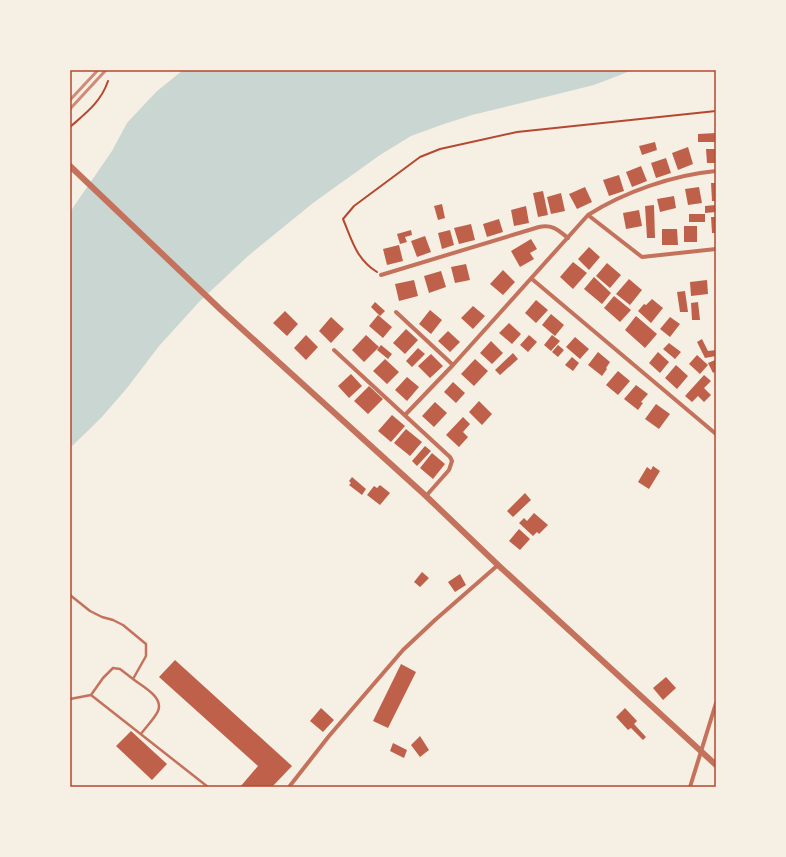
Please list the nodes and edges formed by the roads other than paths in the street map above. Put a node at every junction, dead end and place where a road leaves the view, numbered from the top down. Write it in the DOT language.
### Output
graph roads {
  1 [pos="72,167"];
  2 [pos="716,171"];
  3 [pos="588,215"];
  4 [pos="568,238"];
  5 [pos="716,249"];
  6 [pos="381,275"];
  7 [pos="532,278"];
  8 [pos="396,312"];
  9 [pos="334,350"];
  10 [pos="453,365"];
  11 [pos="405,414"];
  12 [pos="716,434"];
  13 [pos="426,496"];
  14 [pos="498,565"];
  15 [pos="70,595"];
  16 [pos="133,679"];
  17 [pos="91,695"];
  18 [pos="70,699"];
  19 [pos="716,703"];
  20 [pos="141,734"];
  21 [pos="701,750"];
  22 [pos="716,764"];
  23 [pos="208,787"];
  24 [pos="289,787"];
  25 [pos="690,787"];
  1 -- 13 [label="street"];
  2 -- 3 [label="street"];
  3 -- 4 [label="street"];
  3 -- 5 [label="street"];
  4 -- 6 [label="street"];
  4 -- 7 [label="street"];
  7 -- 10 [label="street"];
  7 -- 12 [label="street"];
  8 -- 10 [label="street"];
  9 -- 11 [label="street"];
  10 -- 11 [label="street"];
  11 -- 13 [label="street"];
  13 -- 14 [label="street"];
  14 -- 21 [label="street"];
  14 -- 24 [label="street"];
  15 -- 16 [label="lane"];
  16 -- 17 [label="lane"];
  16 -- 20 [label="lane"];
  17 -- 18 [label="lane"];
  17 -- 20 [label="lane"];
  19 -- 21 [label="street"];
  20 -- 23 [label="lane"];
  21 -- 22 [label="street"];
  21 -- 25 [label="street"];
}
